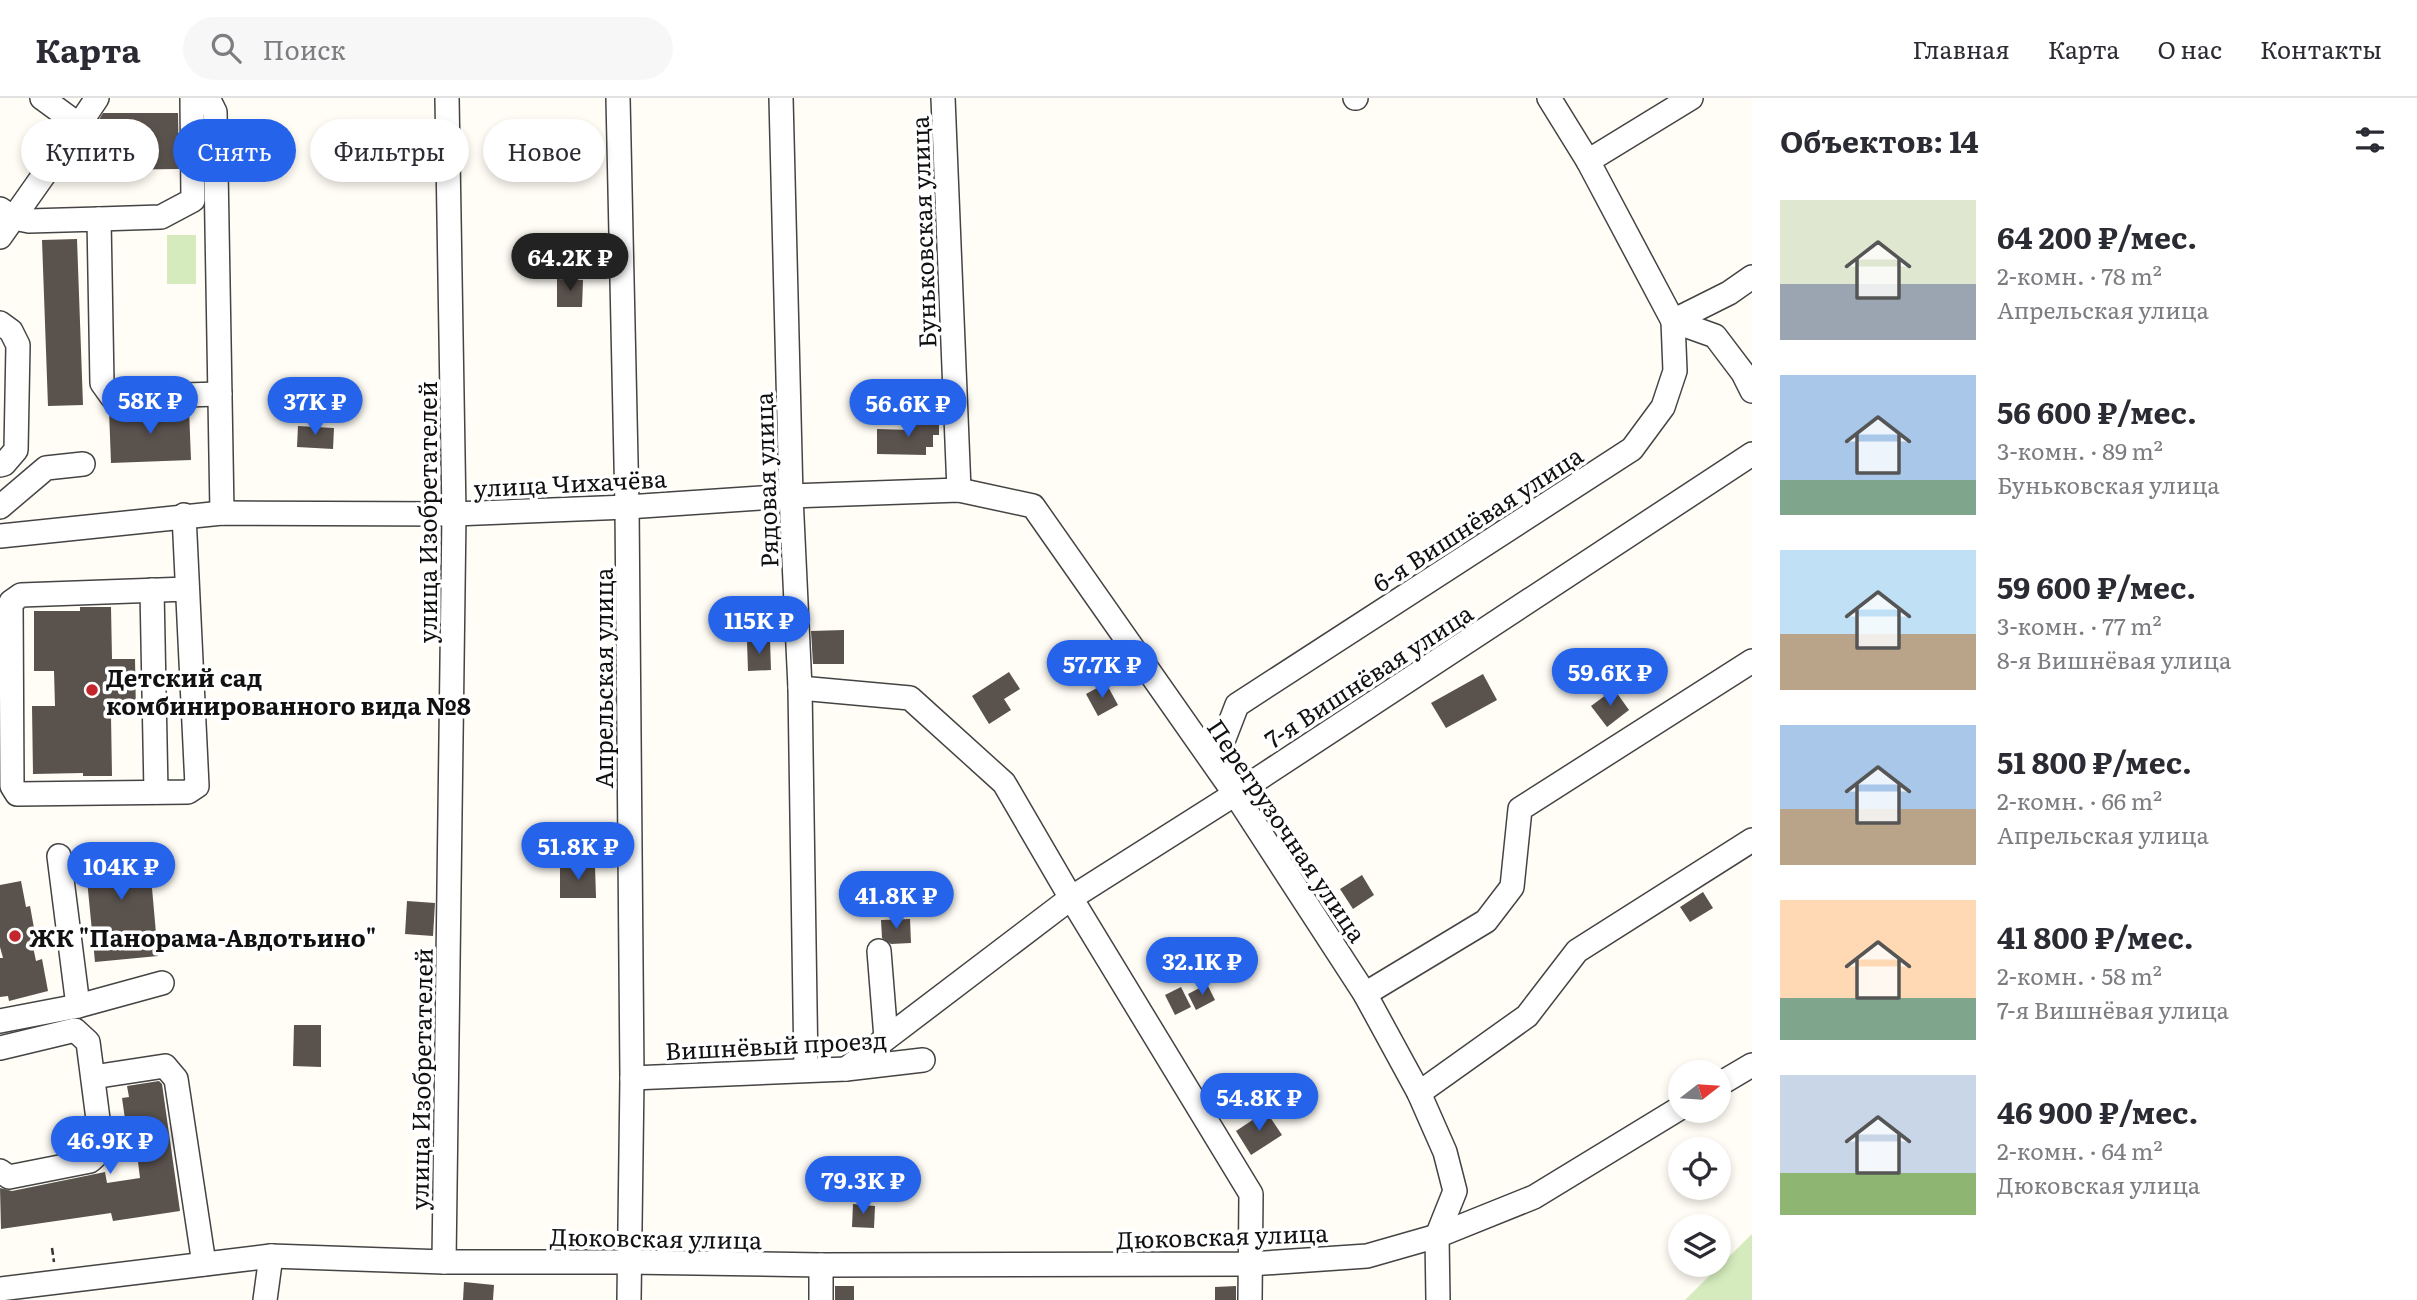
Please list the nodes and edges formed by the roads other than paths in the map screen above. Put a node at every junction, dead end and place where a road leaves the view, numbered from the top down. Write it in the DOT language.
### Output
graph roads {
  1 [pos="42,98"];
  2 [pos="97,98"];
  3 [pos="192,98"];
  4 [pos="208,98"];
  5 [pos="447,98"];
  6 [pos="618,98"];
  7 [pos="781,98"];
  8 [pos="943,98"];
  9 [pos="1549,98"];
  10 [pos="1691,98"];
  11 [pos="71,119"];
  12 [pos="83,119"];
  13 [pos="1588,161"];
  14 [pos="33,182"];
  15 [pos="7,214"];
  16 [pos="99,219"];
  17 [pos="0,237"];
  18 [pos="1752,277"];
  19 [pos="1673,321"];
  20 [pos="0,323"];
  21 [pos="1752,391"];
  22 [pos="220,394"];
  23 [pos="9,398"];
  24 [pos="1752,454"];
  25 [pos="0,464"];
  26 [pos="83,464"];
  27 [pos="959,490"];
  28 [pos="791,496"];
  29 [pos="0,507"];
  30 [pos="627,507"];
  31 [pos="222,513"];
  32 [pos="454,514"];
  33 [pos="184,515"];
  34 [pos="0,536"];
  35 [pos="187,589"];
  36 [pos="152,590"];
  37 [pos="1752,661"];
  38 [pos="800,688"];
  39 [pos="156,792"];
  40 [pos="1235,794"];
  41 [pos="1752,840"];
  42 [pos="59,856"];
  43 [pos="1071,898"];
  44 [pos="879,951"];
  45 [pos="162,983"];
  46 [pos="1365,994"];
  47 [pos="78,1006"];
  48 [pos="0,1021"];
  49 [pos="886,1038"];
  50 [pos="0,1048"];
  51 [pos="923,1060"];
  52 [pos="1752,1065"];
  53 [pos="846,1069"];
  54 [pos="806,1070"];
  55 [pos="93,1077"];
  56 [pos="1731,1077"];
  57 [pos="632,1079"];
  58 [pos="1419,1093"];
  59 [pos="1668,1115"];
  60 [pos="0,1171"];
  61 [pos="1437,1236"];
  62 [pos="271,1256"];
  63 [pos="443,1262"];
  64 [pos="628,1262"];
  65 [pos="204,1264"];
  66 [pos="1250,1264"];
  67 [pos="821,1265"];
  68 [pos="0,1289"];
  69 [pos="265,1300"];
  70 [pos="629,1300"];
  71 [pos="821,1300"];
  72 [pos="1250,1300"];
  73 [pos="1438,1300"];
  1 -- 11 [label="street"];
  2 -- 12 [label="street"];
  3 -- 16 [label="street"];
  4 -- 22 [label="street"];
  5 -- 32 [label="street, улица Изобретателей"];
  6 -- 30 [label="street, Апрельская улица"];
  7 -- 28 [label="street, Рядовая улица"];
  8 -- 27 [label="street, Буньковская улица"];
  9 -- 13 [label="street"];
  10 -- 13 [label="street"];
  13 -- 19 [label="street"];
  14 -- 15 [label="street"];
  15 -- 16 [label="street"];
  15 -- 17 [label="street"];
  16 -- 22 [label="street"];
  18 -- 19 [label="street"];
  19 -- 21 [label="street"];
  19 -- 40 [label="street, 6-я Вишнёвая улица"];
  20 -- 23 [label="street"];
  22 -- 31 [label="street"];
  23 -- 25 [label="street"];
  24 -- 40 [label="street, 7-я Вишнёвая улица"];
  26 -- 29 [label="street"];
  27 -- 28 [label="street, улица Чихачёва"];
  27 -- 40 [label="street, Перегрузочная улица"];
  28 -- 30 [label="street, улица Чихачёва"];
  28 -- 38 [label="street, Рядовая улица"];
  30 -- 32 [label="street, улица Чихачёва"];
  30 -- 57 [label="street, Апрельская улица"];
  31 -- 32 [label="street, улица Чихачёва"];
  31 -- 33 [label="street, улица Чихачёва"];
  32 -- 63 [label="street, улица Изобретателей"];
  33 -- 34 [label="street, улица Чихачёва"];
  33 -- 35 [label="street"];
  35 -- 36 [label="street"];
  35 -- 39 [label="street"];
  36 -- 39 [label="street"];
  36 -- 39 [label="street"];
  37 -- 46 [label="street"];
  38 -- 43 [label="street"];
  38 -- 54 [label="street, Рядовая улица"];
  40 -- 43 [label="street, 7-я Вишнёвая улица"];
  40 -- 46 [label="street, Перегрузочная улица"];
  41 -- 58 [label="street"];
  42 -- 47 [label="street"];
  43 -- 49 [label="street, 7-я Вишнёвая улица"];
  43 -- 66 [label="street"];
  44 -- 49 [label="street"];
  45 -- 47 [label="street"];
  46 -- 58 [label="street, Перегрузочная улица"];
  47 -- 48 [label="street"];
  49 -- 53 [label="street, 7-я Вишнёвая улица"];
  50 -- 55 [label="street"];
  51 -- 53 [label="street, Вишнёвый проезд"];
  52 -- 56 [label="street"];
  53 -- 54 [label="street, Вишнёвый проезд"];
  54 -- 57 [label="street, Вишнёвый проезд"];
  55 -- 60 [label="street"];
  55 -- 65 [label="street"];
  57 -- 64 [label="street, Апрельская улица"];
  58 -- 61 [label="street, Перегрузочная улица"];
  59 -- 61 [label="street, Дюковская улица"];
  61 -- 66 [label="street, Дюковская улица"];
  61 -- 73 [label="street"];
  62 -- 63 [label="street, Дюковская улица"];
  62 -- 65 [label="street, Дюковская улица"];
  62 -- 69 [label="street"];
  63 -- 64 [label="street, Дюковская улица"];
  64 -- 67 [label="street, Дюковская улица"];
  64 -- 70 [label="street, Апрельская улица"];
  65 -- 68 [label="street, Дюковская улица"];
  66 -- 67 [label="street, Дюковская улица"];
  66 -- 72 [label="street"];
  67 -- 71 [label="street"];
}
